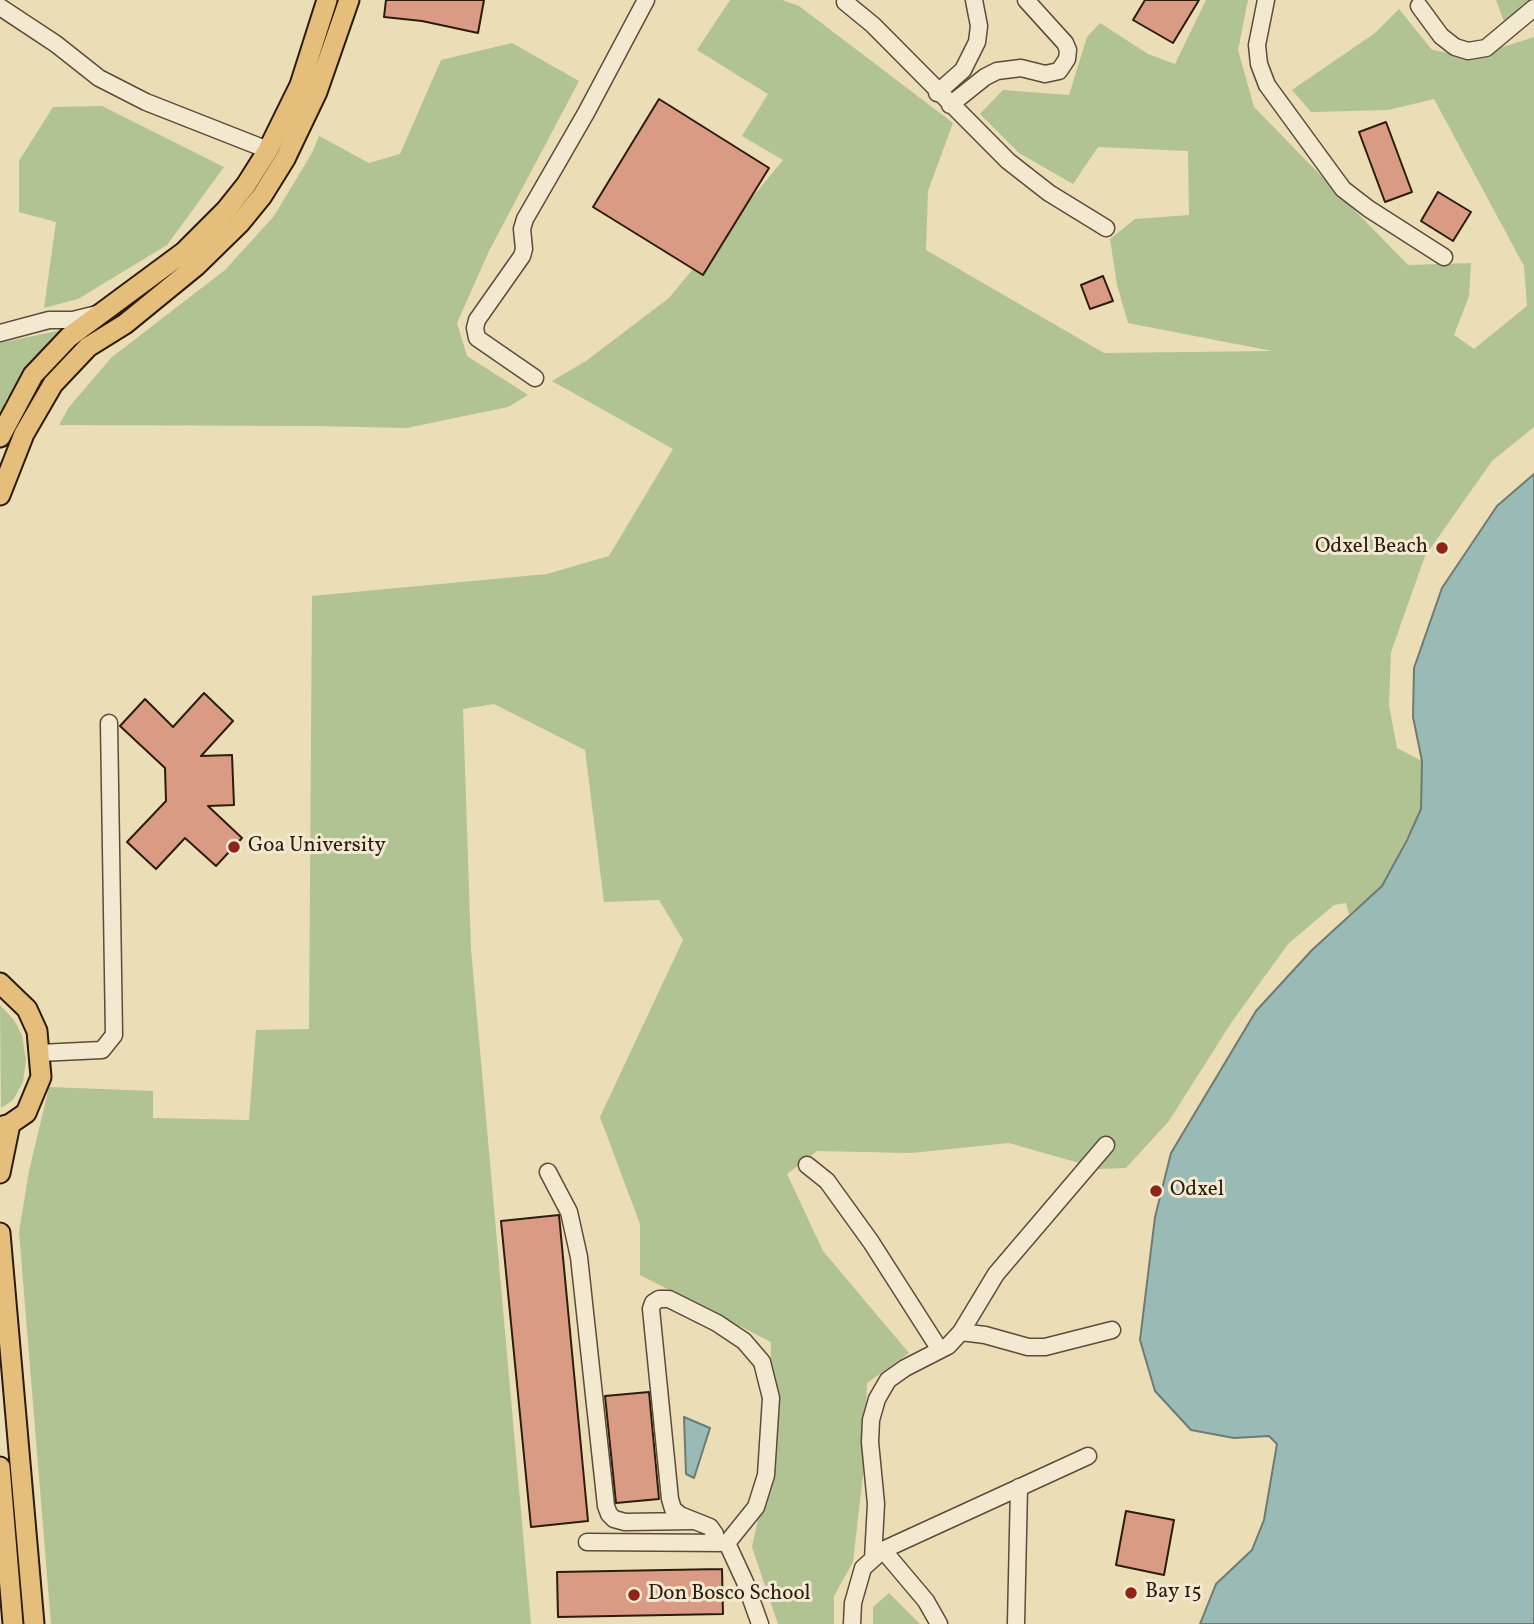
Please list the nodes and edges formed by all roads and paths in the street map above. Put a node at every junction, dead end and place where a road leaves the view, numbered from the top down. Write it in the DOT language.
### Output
graph roads {
  1 [pos="327,0"];
  2 [pos="349,0"];
  3 [pos="646,0"];
  4 [pos="974,0"];
  5 [pos="1026,0"];
  6 [pos="1266,0"];
  7 [pos="842,1"];
  8 [pos="1419,6"];
  9 [pos="0,7"];
  10 [pos="1534,8"];
  11 [pos="937,93"];
  12 [pos="950,105"];
  13 [pos="268,149"];
  14 [pos="1106,228"];
  15 [pos="1444,257"];
  16 [pos="102,312"];
  17 [pos="0,333"];
  18 [pos="535,377"];
  19 [pos="0,437"];
  20 [pos="0,495"];
  21 [pos="109,723"];
  22 [pos="0,982"];
  23 [pos="39,1053"];
  24 [pos="5,1126"];
  25 [pos="1106,1145"];
  26 [pos="807,1165"];
  27 [pos="548,1172"];
  28 [pos="0,1173"];
  29 [pos="0,1233"];
  30 [pos="1112,1330"];
  31 [pos="961,1332"];
  32 [pos="940,1350"];
  33 [pos="1088,1456"];
  34 [pos="0,1467"];
  35 [pos="1019,1487"];
  36 [pos="695,1521"];
  37 [pos="587,1542"];
  38 [pos="722,1543"];
  39 [pos="878,1554"];
  40 [pos="13,1624"];
  41 [pos="34,1624"];
  42 [pos="760,1624"];
  43 [pos="852,1624"];
  44 [pos="939,1624"];
  45 [pos="1016,1624"];
  1 -- 13 [label="main road"];
  2 -- 20 [label="main road"];
  3 -- 18 [label="street"];
  4 -- 11 [label="street"];
  5 -- 12 [label="street"];
  6 -- 15 [label="street"];
  7 -- 11 [label="street"];
  8 -- 10 [label="street"];
  9 -- 13 [label="street"];
  11 -- 12 [label="street"];
  12 -- 14 [label="street"];
  13 -- 16 [label="main road"];
  16 -- 17 [label="street"];
  16 -- 19 [label="main road"];
  21 -- 23 [label="street"];
  22 -- 23 [label="main road"];
  23 -- 24 [label="main road"];
  24 -- 28 [label="main road"];
  25 -- 31 [label="street"];
  26 -- 32 [label="street"];
  27 -- 36 [label="street"];
  29 -- 41 [label="main road"];
  30 -- 31 [label="street"];
  31 -- 32 [label="street"];
  32 -- 39 [label="street"];
  33 -- 35 [label="street"];
  34 -- 40 [label="main road"];
  35 -- 39 [label="street"];
  35 -- 45 [label="street"];
  36 -- 38 [label="street"];
  36 -- 38 [label="street"];
  37 -- 38 [label="street"];
  38 -- 42 [label="street"];
  39 -- 43 [label="street"];
  39 -- 44 [label="street"];
}
